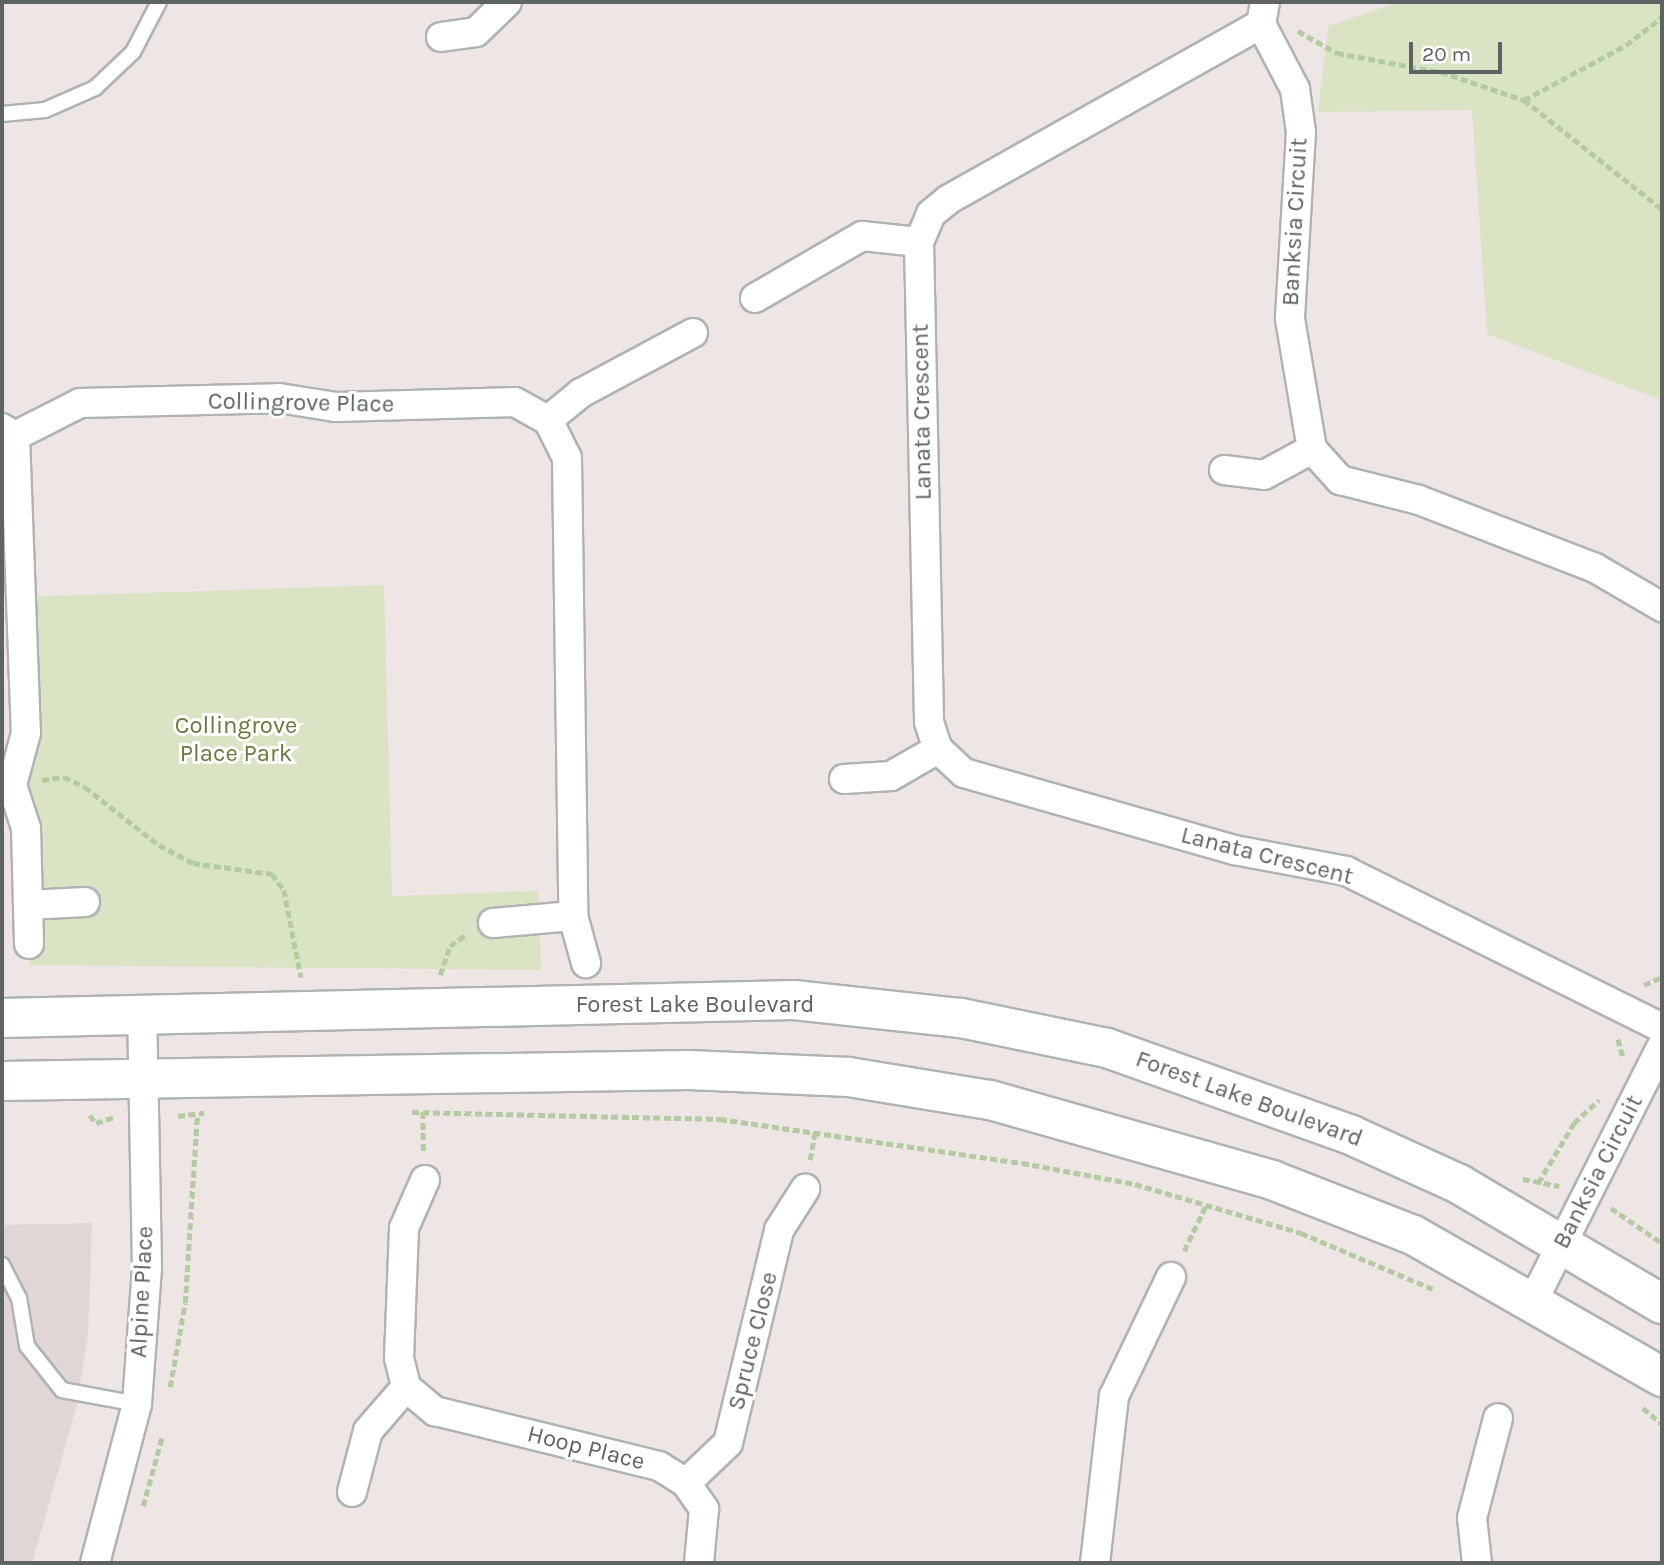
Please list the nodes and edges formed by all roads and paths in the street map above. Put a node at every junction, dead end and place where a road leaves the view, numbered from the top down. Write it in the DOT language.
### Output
graph roads {
  1 [pos="159,2"];
  2 [pos="507,2"];
  3 [pos="1263,13"];
  4 [pos="1662,17"];
  5 [pos="441,37"];
  6 [pos="1524,100"];
  7 [pos="2,114"];
  8 [pos="1662,209"];
  9 [pos="919,242"];
  10 [pos="755,298"];
  11 [pos="693,333"];
  12 [pos="548,420"];
  13 [pos="9,432"];
  14 [pos="1312,450"];
  15 [pos="1224,470"];
  16 [pos="1662,607"];
  17 [pos="938,749"];
  18 [pos="844,779"];
  19 [pos="7,785"];
  20 [pos="85,902"];
  21 [pos="28,905"];
  22 [pos="573,916"];
  23 [pos="493,923"];
  24 [pos="29,944"];
  25 [pos="586,963"];
  26 [pos="301,977"];
  27 [pos="1662,977"];
  28 [pos="439,979"];
  29 [pos="1629,1011"];
  30 [pos="142,1015"];
  31 [pos="2,1018"];
  32 [pos="1662,1028"];
  33 [pos="1662,1046"];
  34 [pos="1622,1065"];
  35 [pos="144,1077"];
  36 [pos="2,1081"];
  37 [pos="1607,1093"];
  38 [pos="214,1112"];
  39 [pos="401,1112"];
  40 [pos="423,1112"];
  41 [pos="77,1113"];
  42 [pos="144,1115"];
  43 [pos="425,1180"];
  44 [pos="1538,1183"];
  45 [pos="805,1189"];
  46 [pos="1206,1205"];
  47 [pos="1562,1243"];
  48 [pos="2,1265"];
  49 [pos="1171,1277"];
  50 [pos="1445,1295"];
  51 [pos="1534,1299"];
  52 [pos="1662,1304"];
  53 [pos="406,1387"];
  54 [pos="1649,1389"];
  55 [pos="137,1404"];
  56 [pos="1498,1418"];
  57 [pos="1662,1424"];
  58 [pos="686,1483"];
  59 [pos="352,1492"];
  60 [pos="95,1563"];
  61 [pos="699,1563"];
  62 [pos="1095,1563"];
  63 [pos="1477,1563"];
  1 -- 7 [label="lane"];
  2 -- 5 [label="street"];
  3 -- 6 [label="path"];
  3 -- 9 [label="street, Lanata Crescent"];
  3 -- 14 [label="street, Banksia Circuit"];
  4 -- 6 [label="path"];
  6 -- 8 [label="path"];
  9 -- 10 [label="street"];
  9 -- 17 [label="street, Lanata Crescent"];
  11 -- 12 [label="street"];
  12 -- 13 [label="street, Collingrove Place"];
  12 -- 22 [label="street"];
  13 -- 19 [label="street"];
  14 -- 15 [label="street"];
  14 -- 16 [label="street"];
  17 -- 18 [label="street"];
  17 -- 29 [label="street, Lanata Crescent"];
  19 -- 21 [label="street"];
  19 -- 26 [label="path"];
  20 -- 21 [label="street"];
  21 -- 24 [label="street"];
  22 -- 23 [label="street"];
  22 -- 25 [label="street"];
  23 -- 28 [label="path"];
  27 -- 29 [label="path"];
  29 -- 32 [label="street, Lanata Crescent"];
  29 -- 34 [label="path"];
  30 -- 31 [label="main road, Forest Lake Boulevard"];
  30 -- 35 [label="street, Alpine Place"];
  30 -- 47 [label="main road, Forest Lake Boulevard"];
  33 -- 47 [label="street, Banksia Circuit"];
  35 -- 36 [label="main road"];
  35 -- 42 [label="street, Alpine Place"];
  35 -- 51 [label="main road"];
  37 -- 44 [label="path"];
  38 -- 42 [label="path"];
  39 -- 40 [label="path"];
  40 -- 43 [label="path"];
  40 -- 46 [label="path"];
  41 -- 42 [label="path"];
  42 -- 55 [label="street, Alpine Place"];
  43 -- 53 [label="street"];
  45 -- 58 [label="street, Spruce Close"];
  46 -- 49 [label="path"];
  46 -- 50 [label="path"];
  47 -- 51 [label="street, Banksia Circuit"];
  47 -- 52 [label="main road, Forest Lake Boulevard"];
  48 -- 55 [label="lane"];
  49 -- 62 [label="street"];
  51 -- 54 [label="main road"];
  53 -- 58 [label="street, Hoop Place"];
  53 -- 59 [label="street"];
  54 -- 57 [label="path"];
  55 -- 60 [label="street, Alpine Place"];
  56 -- 63 [label="street"];
  58 -- 61 [label="street, Hoop Place"];
}
